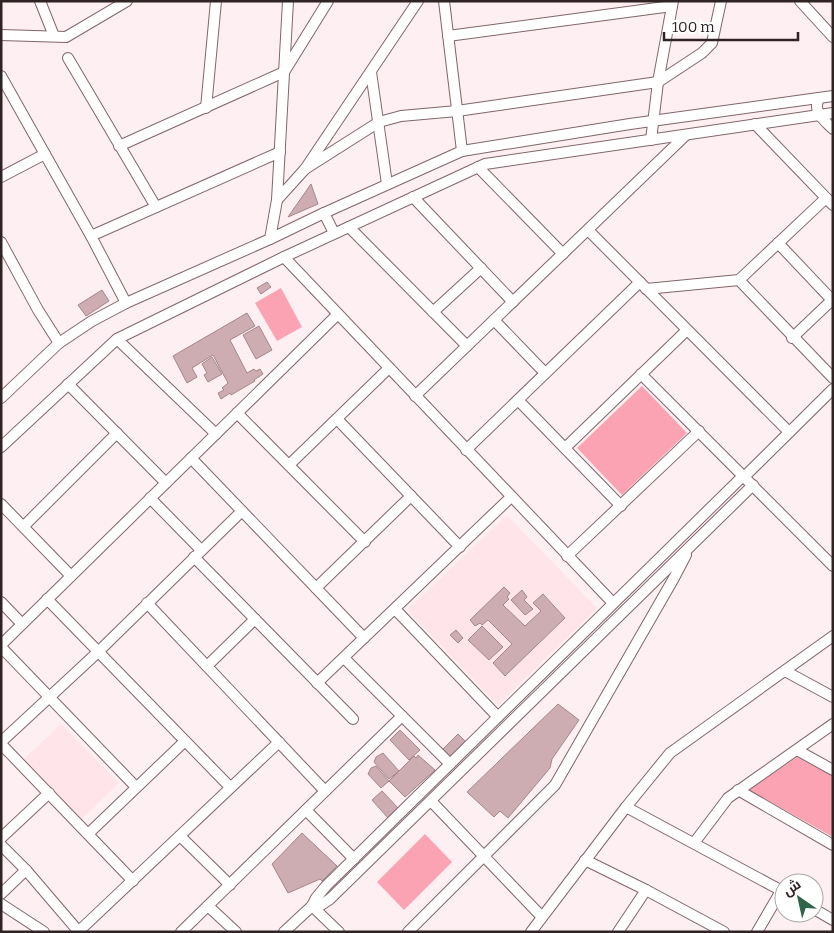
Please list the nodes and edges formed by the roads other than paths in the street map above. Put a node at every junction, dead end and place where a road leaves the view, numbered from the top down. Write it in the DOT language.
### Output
graph roads {
  1 [pos="40,1"];
  2 [pos="216,1"];
  3 [pos="288,1"];
  4 [pos="328,1"];
  5 [pos="418,1"];
  6 [pos="444,1"];
  7 [pos="620,1"];
  8 [pos="721,1"];
  9 [pos="800,1"];
  10 [pos="121,3"];
  11 [pos="672,4"];
  12 [pos="618,13"];
  13 [pos="1,34"];
  14 [pos="54,36"];
  15 [pos="448,36"];
  16 [pos="833,37"];
  17 [pos="68,58"];
  18 [pos="284,72"];
  19 [pos="371,72"];
  20 [pos="1,76"];
  21 [pos="658,82"];
  22 [pos="833,96"];
  23 [pos="818,98"];
  24 [pos="206,108"];
  25 [pos="457,111"];
  26 [pos="833,113"];
  27 [pos="819,116"];
  28 [pos="652,121"];
  29 [pos="379,122"];
  30 [pos="755,124"];
  31 [pos="833,130"];
  32 [pos="686,135"];
  33 [pos="650,140"];
  34 [pos="119,146"];
  35 [pos="462,151"];
  36 [pos="280,152"];
  37 [pos="45,154"];
  38 [pos="478,167"];
  39 [pos="305,169"];
  40 [pos="1,177"];
  41 [pos="387,184"];
  42 [pos="413,197"];
  43 [pos="277,200"];
  44 [pos="829,201"];
  45 [pos="156,207"];
  46 [pos="324,213"];
  47 [pos="349,227"];
  48 [pos="588,230"];
  49 [pos="334,233"];
  50 [pos="91,236"];
  51 [pos="270,240"];
  52 [pos="1,242"];
  53 [pos="778,243"];
  54 [pos="563,254"];
  55 [pos="284,257"];
  56 [pos="481,268"];
  57 [pos="739,280"];
  58 [pos="643,285"];
  59 [pos="832,299"];
  60 [pos="513,302"];
  61 [pos="126,303"];
  62 [pos="434,312"];
  63 [pos="338,314"];
  64 [pos="494,320"];
  65 [pos="687,330"];
  66 [pos="792,338"];
  67 [pos="117,339"];
  68 [pos="59,343"];
  69 [pos="467,346"];
  70 [pos="389,368"];
  71 [pos="545,373"];
  72 [pos="641,374"];
  73 [pos="833,378"];
  74 [pos="68,384"];
  75 [pos="833,389"];
  76 [pos="415,396"];
  77 [pos="1,398"];
  78 [pos="518,400"];
  79 [pos="237,413"];
  80 [pos="338,419"];
  81 [pos="699,432"];
  82 [pos="789,432"];
  83 [pos="118,433"];
  84 [pos="216,434"];
  85 [pos="1,447"];
  86 [pos="565,448"];
  87 [pos="466,450"];
  88 [pos="192,458"];
  89 [pos="289,465"];
  90 [pos="744,476"];
  91 [pos="166,483"];
  92 [pos="753,485"];
  93 [pos="411,496"];
  94 [pos="511,497"];
  95 [pos="150,498"];
  96 [pos="1,504"];
  97 [pos="621,506"];
  98 [pos="242,511"];
  99 [pos="24,526"];
  100 [pos="364,542"];
  101 [pos="690,546"];
  102 [pos="460,547"];
  103 [pos="198,554"];
  104 [pos="567,556"];
  105 [pos="833,566"];
  106 [pos="71,576"];
  107 [pos="316,588"];
  108 [pos="47,600"];
  109 [pos="1,602"];
  110 [pos="147,604"];
  111 [pos="613,604"];
  112 [pos="395,609"];
  113 [pos="255,619"];
  114 [pos="22,624"];
  115 [pos="833,636"];
  116 [pos="364,638"];
  117 [pos="1,646"];
  118 [pos="98,652"];
  119 [pos="344,658"];
  120 [pos="207,666"];
  121 [pos="785,671"];
  122 [pos="318,683"];
  123 [pos="50,696"];
  124 [pos="833,697"];
  125 [pos="402,716"];
  126 [pos="498,717"];
  127 [pos="353,719"];
  128 [pos="833,724"];
  129 [pos="185,741"];
  130 [pos="279,742"];
  131 [pos="1,743"];
  132 [pos="797,750"];
  133 [pos="450,764"];
  134 [pos="833,770"];
  135 [pos="136,787"];
  136 [pos="230,788"];
  137 [pos="738,790"];
  138 [pos="325,791"];
  139 [pos="49,793"];
  140 [pos="431,801"];
  141 [pos="626,807"];
  142 [pos="306,810"];
  143 [pos="88,834"];
  144 [pos="180,836"];
  145 [pos="1,838"];
  146 [pos="694,843"];
  147 [pos="1,845"];
  148 [pos="833,845"];
  149 [pos="482,857"];
  150 [pos="354,859"];
  151 [pos="585,860"];
  152 [pos="26,870"];
  153 [pos="133,881"];
  154 [pos="230,885"];
  155 [pos="774,886"];
  156 [pos="646,890"];
  157 [pos="1,894"];
  158 [pos="1,904"];
  159 [pos="774,905"];
  160 [pos="208,906"];
  161 [pos="312,906"];
  162 [pos="542,917"];
  163 [pos="44,932"];
  164 [pos="79,932"];
  165 [pos="181,932"];
  166 [pos="236,932"];
  167 [pos="284,932"];
  168 [pos="338,932"];
  169 [pos="408,932"];
  170 [pos="530,932"];
  171 [pos="618,932"];
  172 [pos="724,932"];
  173 [pos="757,932"];
  1 -- 14 [label="street"];
  2 -- 24 [label="street"];
  3 -- 18 [label="street"];
  4 -- 18 [label="street"];
  5 -- 19 [label="street"];
  6 -- 15 [label="street"];
  7 -- 12 [label="street"];
  8 -- 21 [label="street"];
  9 -- 16 [label="street"];
  10 -- 14 [label="street"];
  11 -- 12 [label="street"];
  11 -- 21 [label="street"];
  12 -- 15 [label="street"];
  13 -- 14 [label="street"];
  15 -- 25 [label="street"];
  17 -- 34 [label="street"];
  18 -- 24 [label="street"];
  18 -- 36 [label="street"];
  19 -- 29 [label="street"];
  19 -- 39 [label="street"];
  20 -- 37 [label="street"];
  21 -- 25 [label="street"];
  21 -- 28 [label="street"];
  22 -- 23 [label="street"];
  23 -- 27 [label="street"];
  23 -- 28 [label="street"];
  24 -- 34 [label="street"];
  25 -- 29 [label="street"];
  25 -- 35 [label="street"];
  26 -- 27 [label="street"];
  27 -- 30 [label="street"];
  27 -- 31 [label="street"];
  28 -- 33 [label="street"];
  28 -- 35 [label="street"];
  29 -- 39 [label="street"];
  29 -- 41 [label="street"];
  30 -- 32 [label="street"];
  30 -- 44 [label="street"];
  32 -- 33 [label="street"];
  32 -- 48 [label="street"];
  33 -- 38 [label="street"];
  34 -- 45 [label="street"];
  35 -- 41 [label="street"];
  36 -- 43 [label="street"];
  36 -- 45 [label="street"];
  37 -- 40 [label="street"];
  37 -- 50 [label="street"];
  38 -- 42 [label="street"];
  38 -- 54 [label="street"];
  39 -- 43 [label="street"];
  41 -- 46 [label="street"];
  42 -- 47 [label="street"];
  42 -- 56 [label="street"];
  43 -- 51 [label="street"];
  44 -- 53 [label="street"];
  45 -- 50 [label="street"];
  46 -- 49 [label="street"];
  46 -- 51 [label="street"];
  47 -- 49 [label="street"];
  47 -- 62 [label="street"];
  48 -- 54 [label="street"];
  48 -- 58 [label="street"];
  49 -- 55 [label="street"];
  50 -- 61 [label="street"];
  51 -- 61 [label="street"];
  52 -- 68 [label="street"];
  53 -- 57 [label="street"];
  53 -- 59 [label="street"];
  54 -- 60 [label="street"];
  55 -- 63 [label="street"];
  55 -- 67 [label="street"];
  56 -- 60 [label="street"];
  56 -- 62 [label="street"];
  57 -- 58 [label="street"];
  57 -- 66 [label="street"];
  58 -- 65 [label="street"];
  58 -- 71 [label="street"];
  59 -- 66 [label="street"];
  60 -- 64 [label="street"];
  61 -- 68 [label="street"];
  62 -- 69 [label="street"];
  63 -- 70 [label="street"];
  63 -- 79 [label="street"];
  64 -- 69 [label="street"];
  64 -- 71 [label="street"];
  65 -- 72 [label="street"];
  65 -- 82 [label="street"];
  66 -- 73 [label="street"];
  67 -- 74 [label="street"];
  67 -- 84 [label="street"];
  68 -- 77 [label="street"];
  69 -- 76 [label="street"];
  70 -- 76 [label="street"];
  70 -- 80 [label="street"];
  71 -- 78 [label="street"];
  72 -- 81 [label="street"];
  72 -- 86 [label="street"];
  74 -- 83 [label="street"];
  74 -- 85 [label="street"];
  75 -- 82 [label="street"];
  76 -- 87 [label="street"];
  78 -- 86 [label="street"];
  78 -- 87 [label="street"];
  79 -- 84 [label="street"];
  79 -- 89 [label="street"];
  80 -- 89 [label="street"];
  80 -- 93 [label="street"];
  81 -- 90 [label="street"];
  81 -- 97 [label="street"];
  82 -- 90 [label="street"];
  83 -- 91 [label="street"];
  83 -- 99 [label="street"];
  84 -- 88 [label="street"];
  86 -- 97 [label="street"];
  87 -- 94 [label="street"];
  88 -- 91 [label="street"];
  88 -- 98 [label="street"];
  89 -- 100 [label="street"];
  90 -- 92 [label="street"];
  90 -- 111 [label="street"];
  91 -- 95 [label="street"];
  92 -- 101 [label="street"];
  92 -- 105 [label="street"];
  93 -- 100 [label="street"];
  93 -- 102 [label="street"];
  94 -- 102 [label="street"];
  94 -- 104 [label="street"];
  95 -- 103 [label="street"];
  95 -- 106 [label="street"];
  96 -- 99 [label="street"];
  97 -- 104 [label="street"];
  98 -- 103 [label="street"];
  98 -- 107 [label="street"];
  99 -- 106 [label="street"];
  100 -- 107 [label="street"];
  101 -- 140 [label="street"];
  101 -- 149 [label="street"];
  102 -- 112 [label="street"];
  103 -- 110 [label="street"];
  103 -- 113 [label="street"];
  104 -- 111 [label="street"];
  106 -- 108 [label="street"];
  107 -- 116 [label="street"];
  108 -- 114 [label="street"];
  108 -- 118 [label="street"];
  109 -- 114 [label="street"];
  110 -- 118 [label="street"];
  110 -- 120 [label="street"];
  111 -- 126 [label="street"];
  112 -- 116 [label="street"];
  112 -- 126 [label="street"];
  113 -- 120 [label="street"];
  113 -- 122 [label="street"];
  114 -- 117 [label="street"];
  115 -- 121 [label="street"];
  116 -- 119 [label="street"];
  117 -- 123 [label="street"];
  118 -- 123 [label="street"];
  118 -- 129 [label="street"];
  119 -- 122 [label="street"];
  119 -- 125 [label="street"];
  120 -- 130 [label="street"];
  121 -- 124 [label="street"];
  121 -- 141 [label="street"];
  122 -- 127 [label="street"];
  123 -- 131 [label="street"];
  123 -- 135 [label="street"];
  125 -- 133 [label="street"];
  125 -- 138 [label="street"];
  126 -- 133 [label="street"];
  128 -- 132 [label="street"];
  129 -- 135 [label="street"];
  129 -- 136 [label="street"];
  130 -- 136 [label="street"];
  130 -- 138 [label="street"];
  131 -- 139 [label="street"];
  132 -- 134 [label="street"];
  132 -- 137 [label="street"];
  133 -- 150 [label="street"];
  135 -- 143 [label="street"];
  136 -- 144 [label="street"];
  137 -- 146 [label="street"];
  137 -- 148 [label="street"];
  138 -- 142 [label="street"];
  139 -- 143 [label="street"];
  139 -- 145 [label="street"];
  140 -- 149 [label="street"];
  140 -- 161 [label="street"];
  141 -- 146 [label="street"];
  141 -- 151 [label="street"];
  142 -- 150 [label="street"];
  142 -- 154 [label="street"];
  143 -- 153 [label="street"];
  144 -- 153 [label="street"];
  144 -- 154 [label="street"];
  146 -- 155 [label="street"];
  147 -- 152 [label="street"];
  149 -- 162 [label="street"];
  149 -- 169 [label="street"];
  150 -- 161 [label="street"];
  151 -- 156 [label="street"];
  151 -- 162 [label="street"];
  152 -- 157 [label="street"];
  152 -- 164 [label="street"];
  153 -- 164 [label="street"];
  154 -- 160 [label="street"];
  156 -- 171 [label="street"];
  156 -- 172 [label="street"];
  158 -- 163 [label="street"];
  159 -- 173 [label="street"];
  160 -- 165 [label="street"];
  160 -- 166 [label="street"];
  161 -- 167 [label="street"];
  161 -- 168 [label="street"];
  162 -- 170 [label="street"];
}
